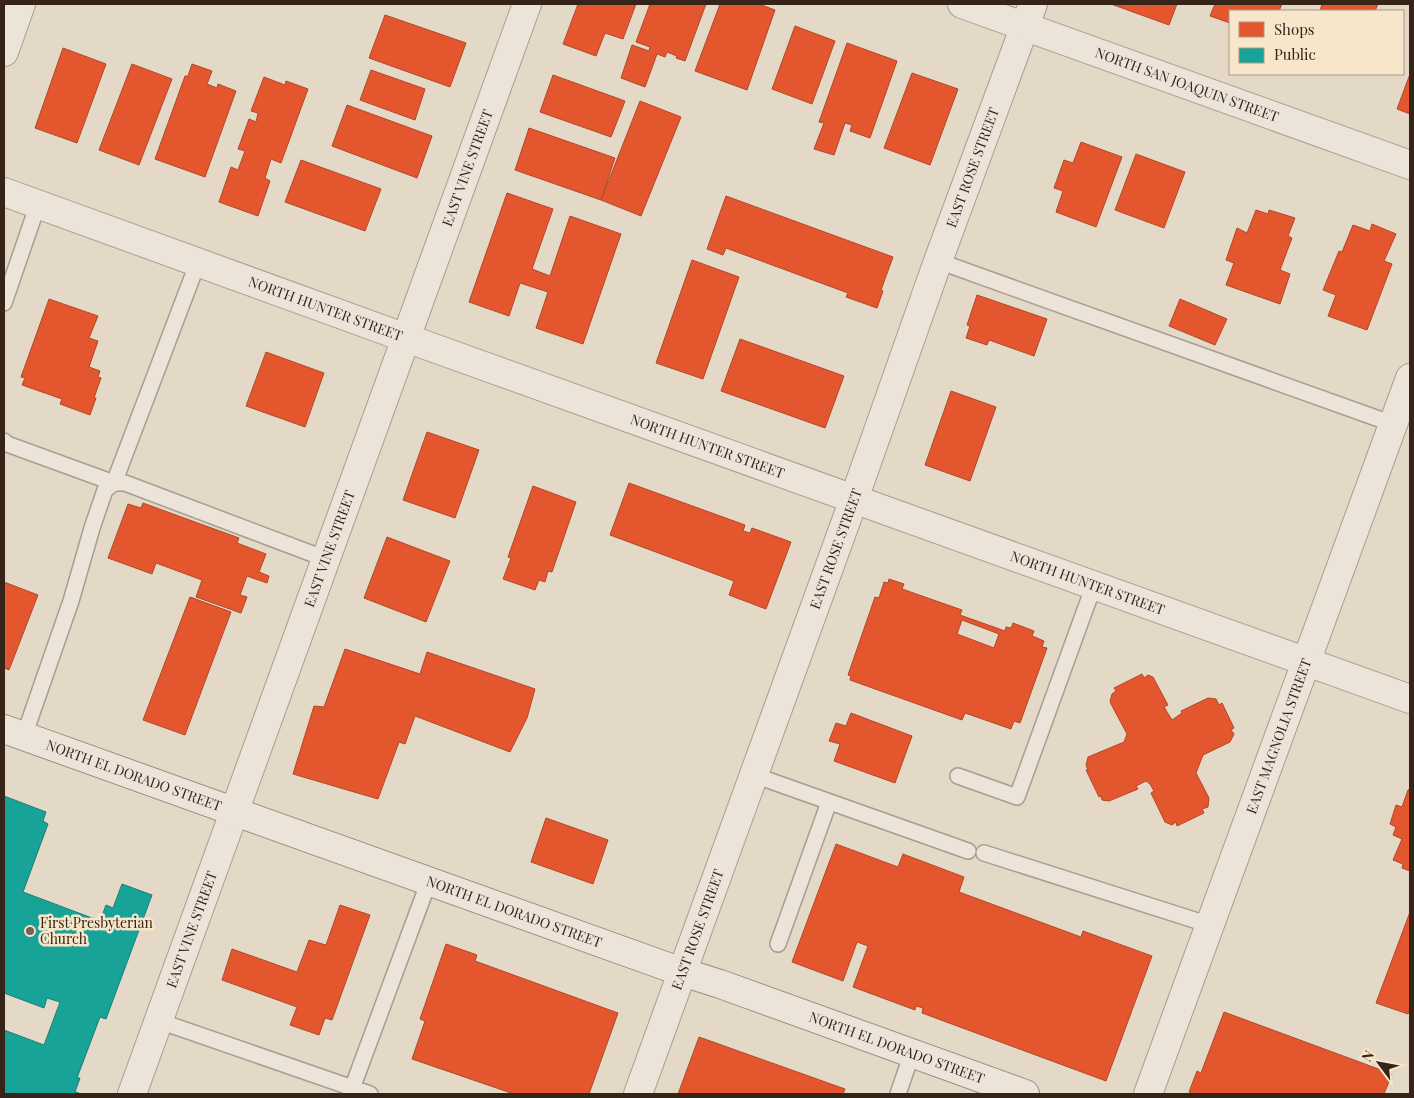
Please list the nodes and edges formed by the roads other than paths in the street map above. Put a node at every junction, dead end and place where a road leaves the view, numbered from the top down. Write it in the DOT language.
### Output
graph roads {
  1 [pos="21,4"];
  2 [pos="528,4"];
  3 [pos="962,4"];
  4 [pos="1029,15"];
  5 [pos="4,52"];
  6 [pos="1410,165"];
  7 [pos="4,192"];
  8 [pos="38,204"];
  9 [pos="938,261"];
  10 [pos="198,262"];
  11 [pos="4,303"];
  12 [pos="406,338"];
  13 [pos="1410,378"];
  14 [pos="1393,424"];
  15 [pos="4,441"];
  16 [pos="114,483"];
  17 [pos="854,499"];
  18 [pos="326,559"];
  19 [pos="1094,585"];
  20 [pos="1307,662"];
  21 [pos="1410,699"];
  22 [pos="14,733"];
  23 [pos="754,775"];
  24 [pos="958,776"];
  25 [pos="829,802"];
  26 [pos="234,811"];
  27 [pos="968,851"];
  28 [pos="984,853"];
  29 [pos="429,881"];
  30 [pos="1210,925"];
  31 [pos="778,944"];
  32 [pos="682,972"];
  33 [pos="159,1020"];
  34 [pos="912,1053"];
  35 [pos="352,1091"];
  36 [pos="132,1094"];
  37 [pos="370,1094"];
  38 [pos="638,1094"];
  39 [pos="898,1094"];
  40 [pos="1025,1094"];
  41 [pos="1148,1094"];
  1 -- 5 [label="street"];
  2 -- 12 [label="street, EAST VINE STREET"];
  3 -- 4 [label="street, NORTH SAN JOAQUIN STREET"];
  4 -- 6 [label="street, NORTH SAN JOAQUIN STREET"];
  4 -- 9 [label="street, EAST ROSE STREET"];
  7 -- 8 [label="street, NORTH HUNTER STREET"];
  8 -- 10 [label="street, NORTH HUNTER STREET"];
  8 -- 11 [label="lane"];
  9 -- 14 [label="lane"];
  9 -- 17 [label="street, EAST ROSE STREET"];
  10 -- 12 [label="street, NORTH HUNTER STREET"];
  10 -- 16 [label="lane"];
  12 -- 17 [label="street, NORTH HUNTER STREET"];
  12 -- 18 [label="street, EAST VINE STREET"];
  13 -- 14 [label="street, EAST MAGNOLIA STREET"];
  14 -- 20 [label="street, EAST MAGNOLIA STREET"];
  15 -- 16 [label="lane"];
  16 -- 18 [label="lane"];
  16 -- 22 [label="lane"];
  17 -- 19 [label="street, NORTH HUNTER STREET"];
  17 -- 23 [label="street, EAST ROSE STREET"];
  18 -- 26 [label="street, EAST VINE STREET"];
  19 -- 20 [label="street, NORTH HUNTER STREET"];
  19 -- 24 [label="lane"];
  20 -- 21 [label="street, NORTH HUNTER STREET"];
  20 -- 30 [label="street, EAST MAGNOLIA STREET"];
  22 -- 26 [label="street, NORTH EL DORADO STREET"];
  23 -- 25 [label="lane"];
  23 -- 32 [label="street, EAST ROSE STREET"];
  25 -- 27 [label="lane"];
  25 -- 31 [label="lane"];
  26 -- 29 [label="street, NORTH EL DORADO STREET"];
  26 -- 33 [label="street, EAST VINE STREET"];
  28 -- 30 [label="lane"];
  29 -- 32 [label="street, NORTH EL DORADO STREET"];
  29 -- 35 [label="lane"];
  30 -- 41 [label="street, EAST MAGNOLIA STREET"];
  32 -- 34 [label="street, NORTH EL DORADO STREET"];
  32 -- 38 [label="street, EAST ROSE STREET"];
  33 -- 35 [label="lane"];
  33 -- 36 [label="street, EAST VINE STREET"];
  34 -- 39 [label="lane"];
  34 -- 40 [label="street, NORTH EL DORADO STREET"];
  35 -- 37 [label="lane"];
}
